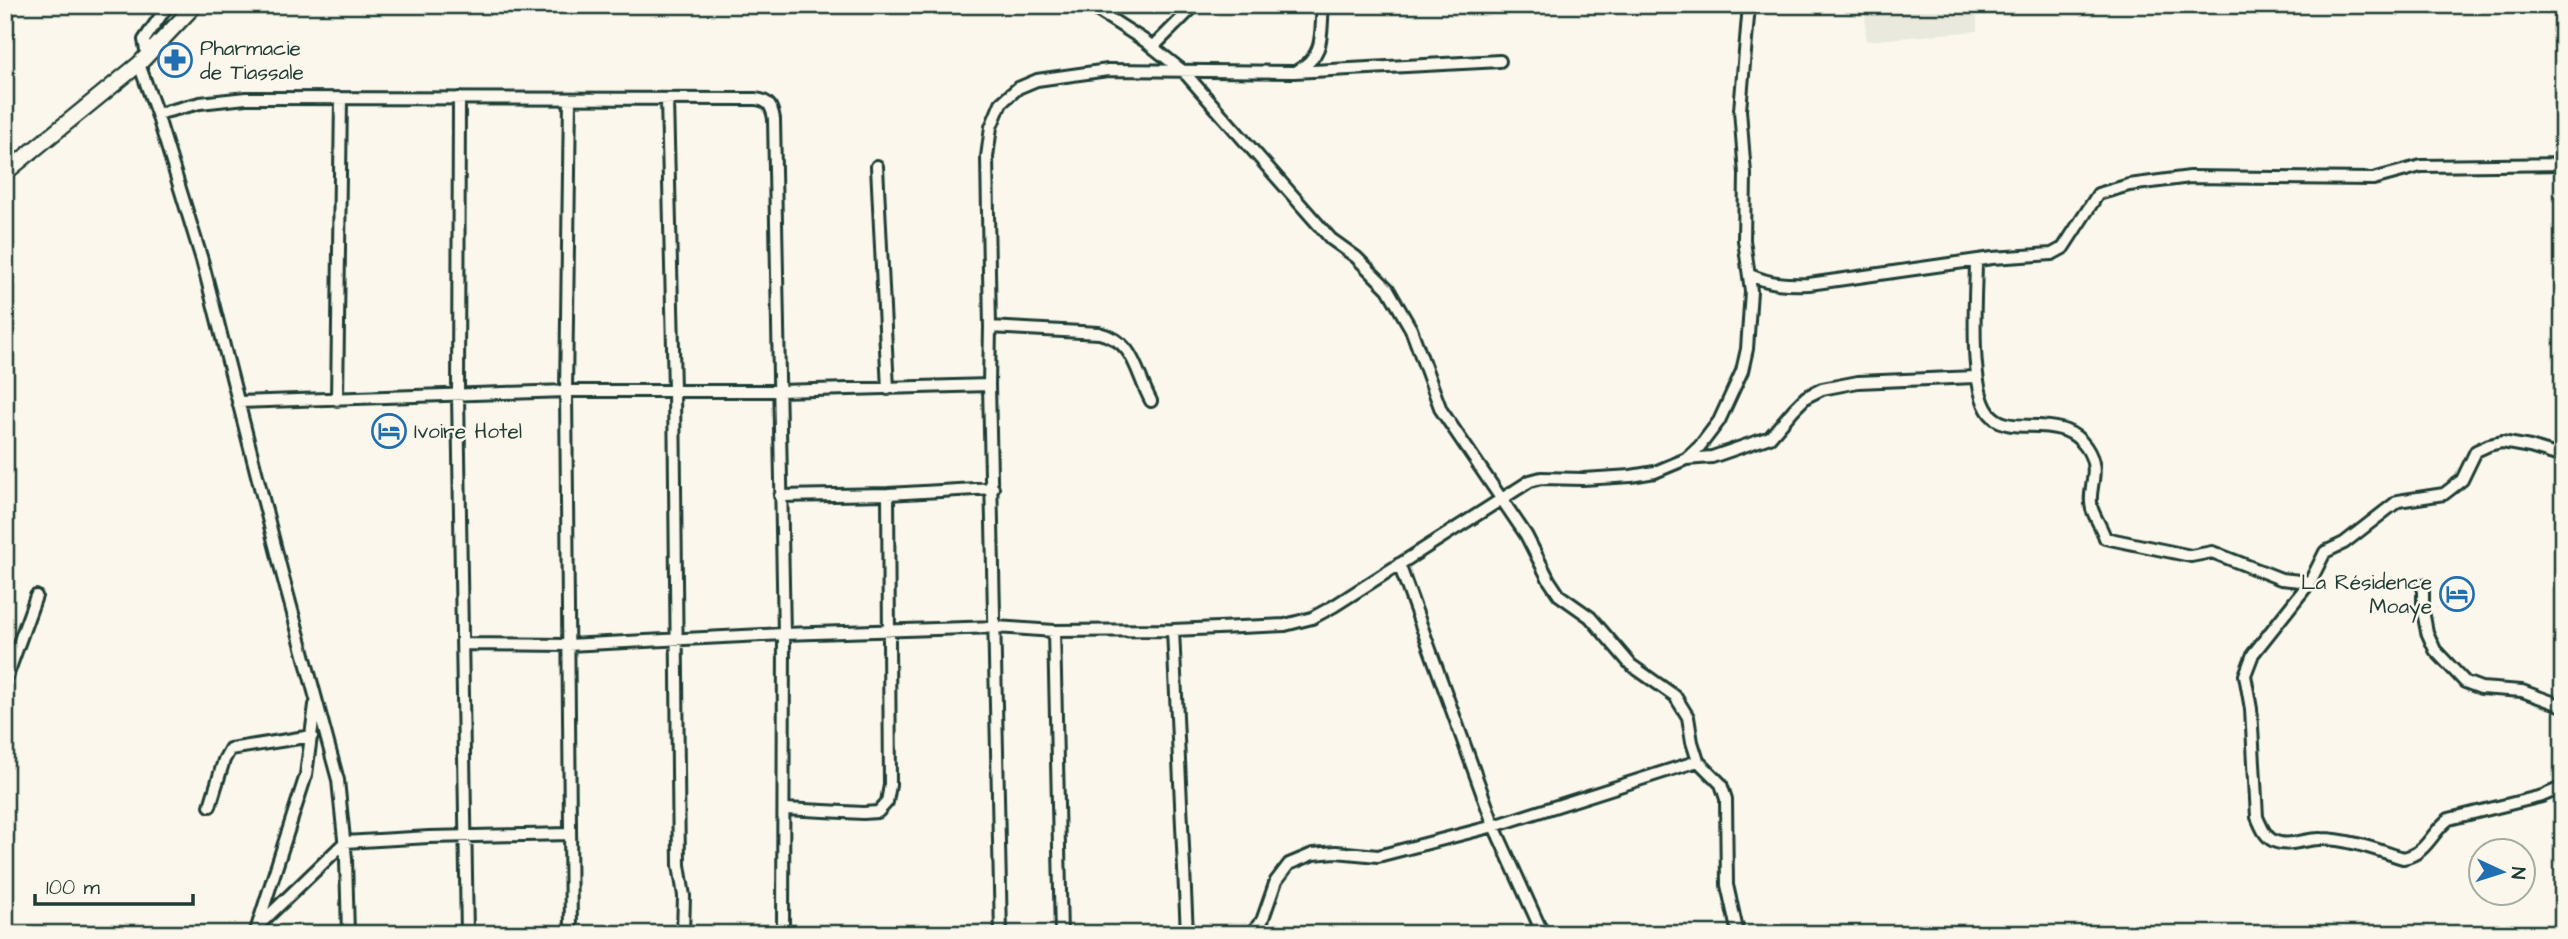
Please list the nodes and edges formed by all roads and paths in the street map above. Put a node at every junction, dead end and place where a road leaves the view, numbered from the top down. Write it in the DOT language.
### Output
graph roads {
  1 [pos="168,5"];
  2 [pos="195,5"];
  3 [pos="1089,5"];
  4 [pos="1195,5"];
  5 [pos="1323,5"];
  6 [pos="1749,5"];
  7 [pos="1153,47"];
  8 [pos="143,59"];
  9 [pos="1500,61"];
  10 [pos="1184,72"];
  11 [pos="1294,72"];
  12 [pos="459,98"];
  13 [pos="341,99"];
  14 [pos="570,99"];
  15 [pos="667,100"];
  16 [pos="157,114"];
  17 [pos="2563,164"];
  18 [pos="877,166"];
  19 [pos="5,173"];
  20 [pos="1976,261"];
  21 [pos="1750,275"];
  22 [pos="990,327"];
  23 [pos="1975,377"];
  24 [pos="989,385"];
  25 [pos="674,389"];
  26 [pos="888,389"];
  27 [pos="566,391"];
  28 [pos="779,391"];
  29 [pos="458,395"];
  30 [pos="337,400"];
  31 [pos="1151,401"];
  32 [pos="238,402"];
  33 [pos="2563,457"];
  34 [pos="1686,459"];
  35 [pos="993,488"];
  36 [pos="888,494"];
  37 [pos="780,496"];
  38 [pos="1502,498"];
  39 [pos="1399,564"];
  40 [pos="2310,582"];
  41 [pos="2423,585"];
  42 [pos="36,596"];
  43 [pos="996,627"];
  44 [pos="1172,630"];
  45 [pos="890,631"];
  46 [pos="1054,631"];
  47 [pos="784,634"];
  48 [pos="676,638"];
  49 [pos="463,644"];
  50 [pos="568,645"];
  51 [pos="5,682"];
  52 [pos="316,698"];
  53 [pos="2563,706"];
  54 [pos="312,736"];
  55 [pos="1698,761"];
  56 [pos="2563,787"];
  57 [pos="211,806"];
  58 [pos="785,809"];
  59 [pos="1494,826"];
  60 [pos="570,834"];
  61 [pos="467,836"];
  62 [pos="345,842"];
  63 [pos="257,929"];
  64 [pos="348,934"];
  65 [pos="467,934"];
  66 [pos="571,934"];
  67 [pos="683,934"];
  68 [pos="783,934"];
  69 [pos="1001,934"];
  70 [pos="1061,934"];
  71 [pos="1187,934"];
  72 [pos="1250,934"];
  73 [pos="1543,934"];
  74 [pos="1738,934"];
  1 -- 8 [label="street"];
  2 -- 8 [label="main road"];
  3 -- 7 [label="street"];
  4 -- 7 [label="street"];
  5 -- 11 [label="street"];
  6 -- 21 [label="street"];
  7 -- 10 [label="street"];
  8 -- 16 [label="street"];
  8 -- 19 [label="main road"];
  9 -- 11 [label="street"];
  10 -- 11 [label="street"];
  10 -- 22 [label="street"];
  10 -- 38 [label="street"];
  12 -- 13 [label="street"];
  12 -- 14 [label="street"];
  12 -- 29 [label="street"];
  13 -- 16 [label="street"];
  13 -- 30 [label="street"];
  14 -- 15 [label="street"];
  14 -- 27 [label="street"];
  15 -- 25 [label="street"];
  15 -- 28 [label="street"];
  16 -- 32 [label="street"];
  17 -- 20 [label="street"];
  18 -- 26 [label="street"];
  20 -- 21 [label="street"];
  20 -- 23 [label="street"];
  21 -- 34 [label="street"];
  22 -- 24 [label="street"];
  22 -- 31 [label="street"];
  23 -- 34 [label="street"];
  23 -- 40 [label="street"];
  24 -- 26 [label="street"];
  24 -- 35 [label="street"];
  25 -- 27 [label="street"];
  25 -- 28 [label="street"];
  25 -- 48 [label="street"];
  26 -- 28 [label="street"];
  27 -- 29 [label="street"];
  27 -- 50 [label="street"];
  28 -- 37 [label="street"];
  29 -- 30 [label="street"];
  29 -- 49 [label="street"];
  30 -- 32 [label="street"];
  32 -- 52 [label="street"];
  33 -- 40 [label="street"];
  34 -- 38 [label="street"];
  35 -- 36 [label="street"];
  35 -- 43 [label="street"];
  36 -- 37 [label="street"];
  36 -- 45 [label="street"];
  37 -- 47 [label="street"];
  38 -- 39 [label="street"];
  38 -- 55 [label="street"];
  39 -- 44 [label="street"];
  39 -- 59 [label="street"];
  40 -- 56 [label="street"];
  41 -- 53 [label="street"];
  42 -- 51 [label="street"];
  43 -- 45 [label="street"];
  43 -- 46 [label="street"];
  43 -- 69 [label="street"];
  44 -- 46 [label="street"];
  44 -- 71 [label="street"];
  45 -- 47 [label="street"];
  45 -- 58 [label="street"];
  46 -- 70 [label="street"];
  47 -- 48 [label="street"];
  47 -- 58 [label="street"];
  48 -- 50 [label="street"];
  48 -- 67 [label="street"];
  49 -- 50 [label="street"];
  49 -- 61 [label="street"];
  50 -- 60 [label="street"];
  52 -- 54 [label="street"];
  52 -- 62 [label="street"];
  54 -- 57 [label="street"];
  54 -- 63 [label="street"];
  55 -- 59 [label="street"];
  55 -- 74 [label="street"];
  58 -- 68 [label="street"];
  59 -- 72 [label="street"];
  59 -- 73 [label="street"];
  60 -- 61 [label="street"];
  60 -- 66 [label="street"];
  61 -- 62 [label="street"];
  61 -- 65 [label="street"];
  62 -- 63 [label="street"];
  62 -- 64 [label="street"];
}
